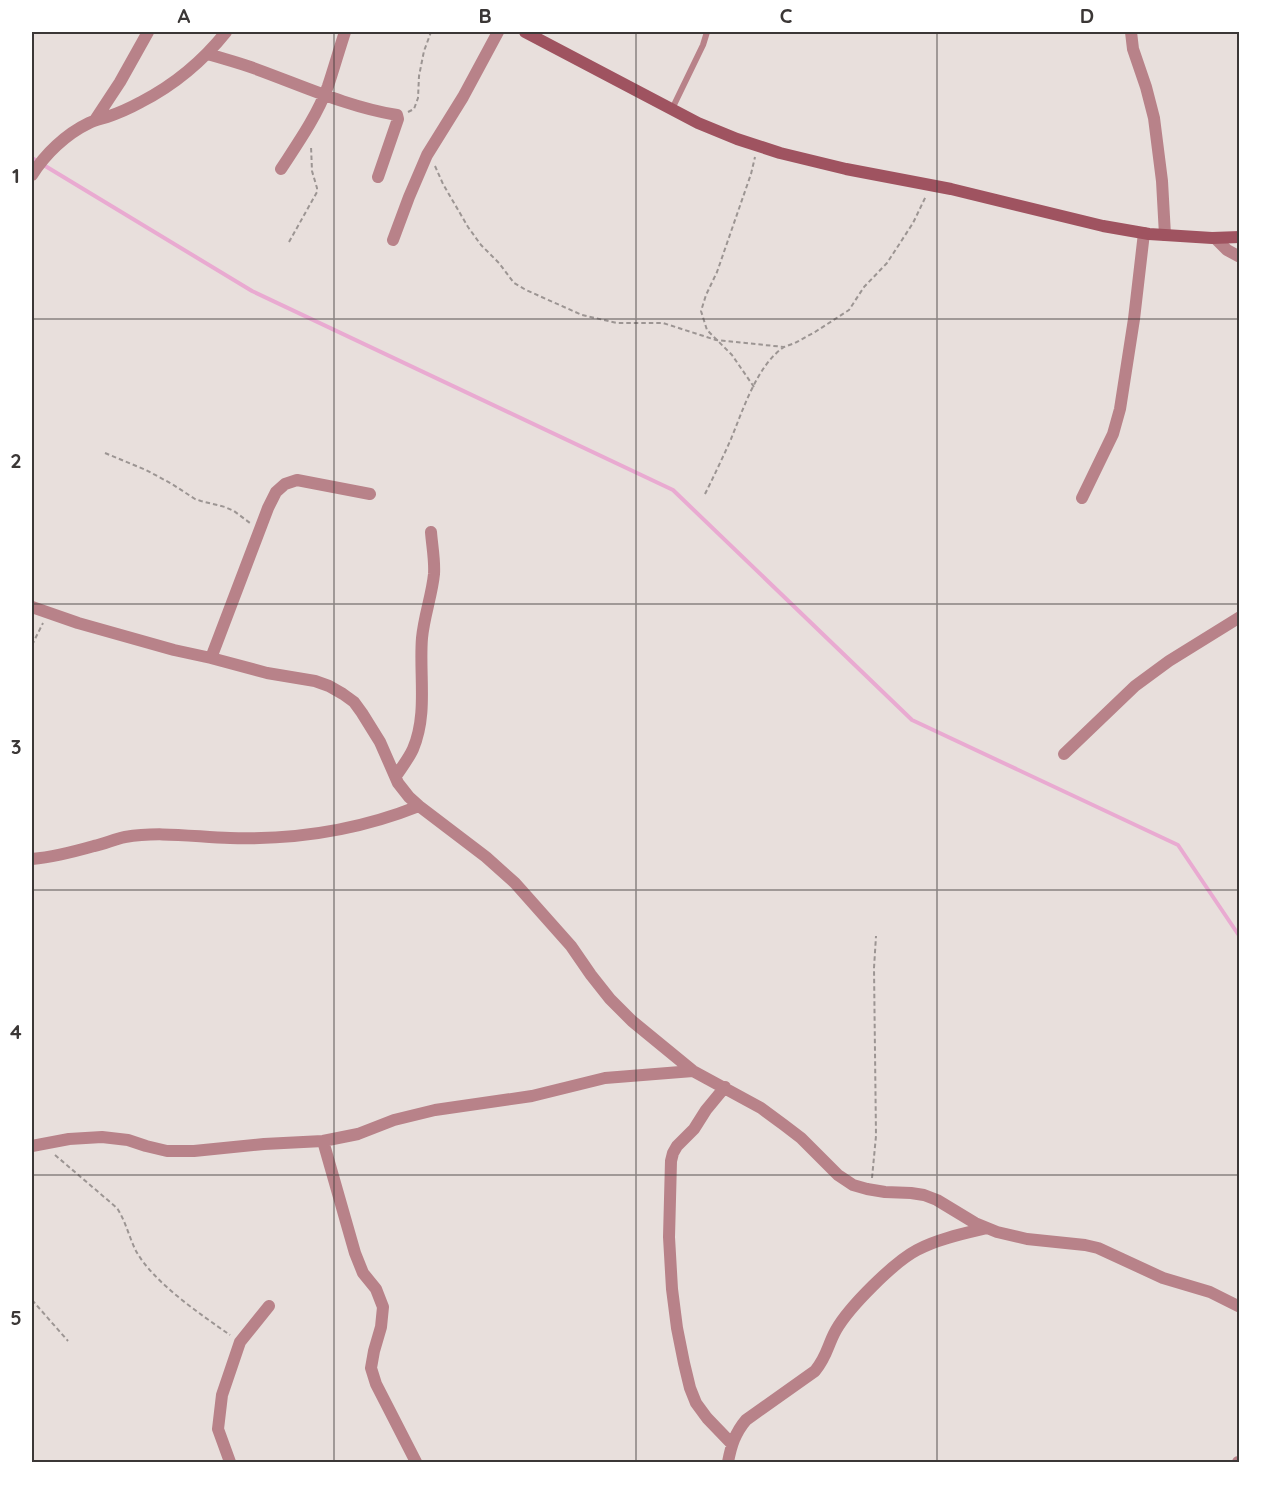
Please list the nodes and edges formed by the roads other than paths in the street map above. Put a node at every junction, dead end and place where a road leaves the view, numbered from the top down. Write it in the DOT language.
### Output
graph roads {
  1 [pos="148,32"];
  2 [pos="226,32"];
  3 [pos="345,32"];
  4 [pos="498,32"];
  5 [pos="525,32"];
  6 [pos="707,32"];
  7 [pos="1131,32"];
  8 [pos="208,54"];
  9 [pos="324,96"];
  10 [pos="672,109"];
  11 [pos="95,120"];
  12 [pos="281,169"];
  13 [pos="32,175"];
  14 [pos="378,177"];
  15 [pos="1144,233"];
  16 [pos="1166,235"];
  17 [pos="1239,237"];
  18 [pos="1215,238"];
  19 [pos="393,240"];
  20 [pos="1239,257"];
  21 [pos="370,494"];
  22 [pos="1082,498"];
  23 [pos="431,532"];
  24 [pos="32,607"];
  25 [pos="1239,617"];
  26 [pos="211,658"];
  27 [pos="1064,754"];
  28 [pos="396,776"];
  29 [pos="419,806"];
  30 [pos="32,859"];
  31 [pos="693,1071"];
  32 [pos="724,1087"];
  33 [pos="323,1141"];
  34 [pos="37,1144"];
  35 [pos="987,1228"];
  36 [pos="269,1306"];
  37 [pos="1239,1307"];
  38 [pos="732,1444"];
  39 [pos="230,1462"];
  40 [pos="416,1462"];
  41 [pos="728,1462"];
  1 -- 11 [label="street"];
  2 -- 8 [label="street"];
  3 -- 9 [label="street"];
  4 -- 19 [label="street"];
  5 -- 10 [label="street"];
  6 -- 10 [label="lane"];
  7 -- 16 [label="street"];
  8 -- 9 [label="street"];
  8 -- 11 [label="street"];
  9 -- 12 [label="street"];
  9 -- 14 [label="street"];
  10 -- 15 [label="street"];
  11 -- 13 [label="street"];
  15 -- 16 [label="street"];
  15 -- 22 [label="street"];
  16 -- 18 [label="street"];
  17 -- 18 [label="street"];
  18 -- 20 [label="street"];
  21 -- 26 [label="street"];
  23 -- 28 [label="street"];
  24 -- 26 [label="street"];
  25 -- 27 [label="street"];
  26 -- 28 [label="street"];
  28 -- 29 [label="street"];
  29 -- 30 [label="street"];
  29 -- 31 [label="street"];
  31 -- 32 [label="street"];
  31 -- 33 [label="street"];
  32 -- 35 [label="street"];
  32 -- 38 [label="street"];
  33 -- 34 [label="street"];
  33 -- 40 [label="street"];
  35 -- 37 [label="street"];
  35 -- 38 [label="street"];
  36 -- 39 [label="street"];
  38 -- 41 [label="street"];
}
